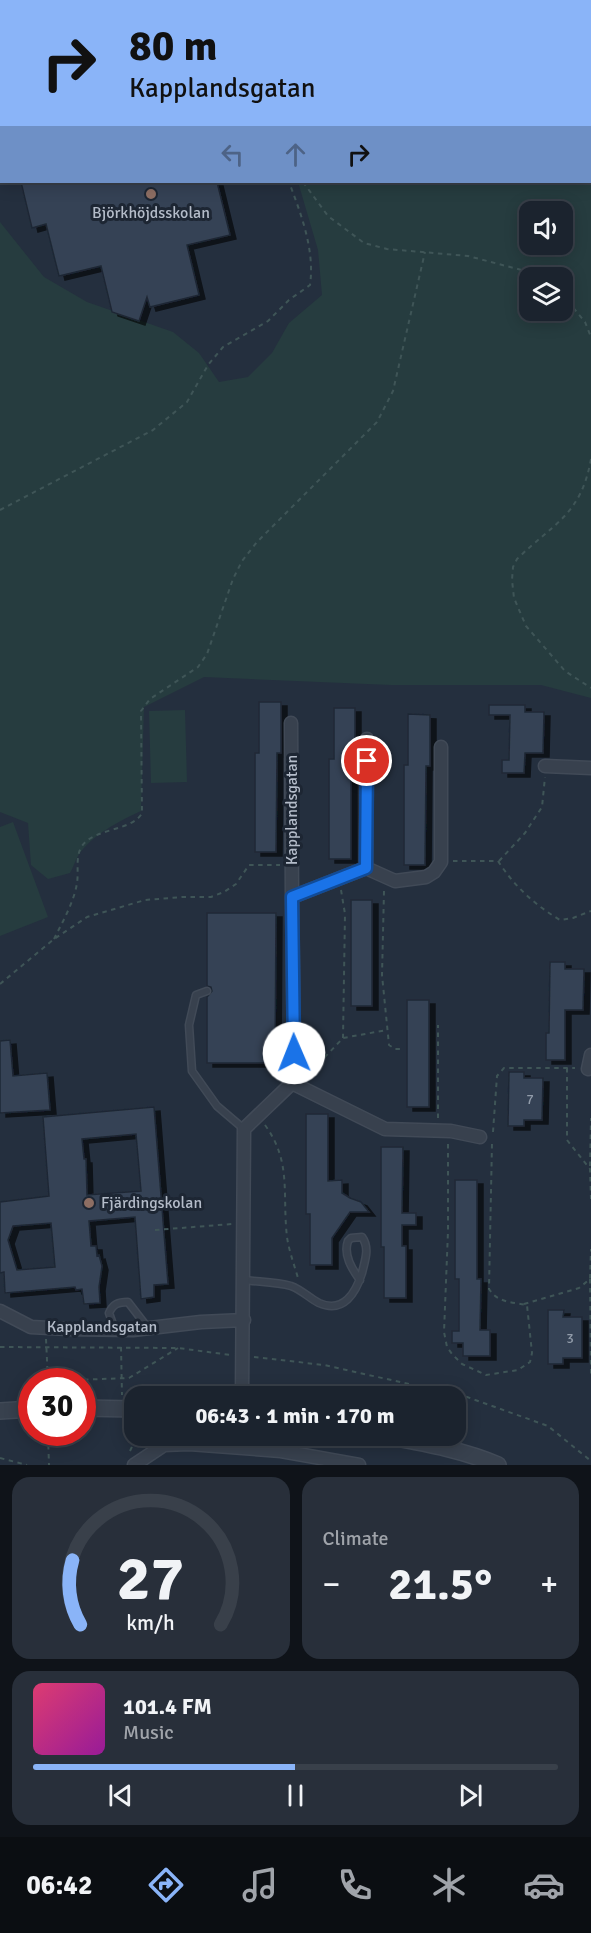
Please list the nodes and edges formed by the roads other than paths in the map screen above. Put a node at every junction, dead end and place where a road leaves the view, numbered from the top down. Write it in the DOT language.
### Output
graph roads {
  1 [pos="291,723"];
  2 [pos="367,739"];
  3 [pos="441,747"];
  4 [pos="545,766"];
  5 [pos="591,768"];
  6 [pos="366,868"];
  7 [pos="292,897"];
  8 [pos="207,991"];
  9 [pos="591,1055"];
  10 [pos="588,1069"];
  11 [pos="295,1085"];
  12 [pos="244,1129"];
  13 [pos="480,1137"];
  14 [pos="244,1280"];
  15 [pos="360,1280"];
  16 [pos="0,1311"];
  17 [pos="244,1320"];
  18 [pos="148,1329"];
  19 [pos="118,1330"];
  20 [pos="242,1386"];
  21 [pos="96,1408"];
  22 [pos="18,1409"];
  23 [pos="124,1409"];
  24 [pos="0,1410"];
  25 [pos="434,1446"];
  26 [pos="134,1465"];
  27 [pos="356,1465"];
  28 [pos="498,1465"];
  1 -- 7 [label="street, Kapplandsgatan"];
  2 -- 6 [label="street"];
  3 -- 6 [label="street"];
  4 -- 5 [label="street"];
  6 -- 7 [label="street"];
  7 -- 11 [label="street, Kapplandsgatan"];
  8 -- 12 [label="lane"];
  9 -- 10 [label="street"];
  11 -- 12 [label="street"];
  11 -- 13 [label="street"];
  12 -- 14 [label="street"];
  14 -- 15 [label="lane"];
  14 -- 17 [label="street"];
  15 -- 15 [label="lane"];
  16 -- 19 [label="street, Kapplandsgatan"];
  17 -- 18 [label="street, Kapplandsgatan"];
  17 -- 20 [label="street"];
  18 -- 19 [label="street, Kapplandsgatan"];
  18 -- 19 [label="lane"];
  21 -- 23 [label="street"];
  22 -- 24 [label="street"];
  25 -- 28 [label="street"];
  26 -- 27 [label="street"];
}
